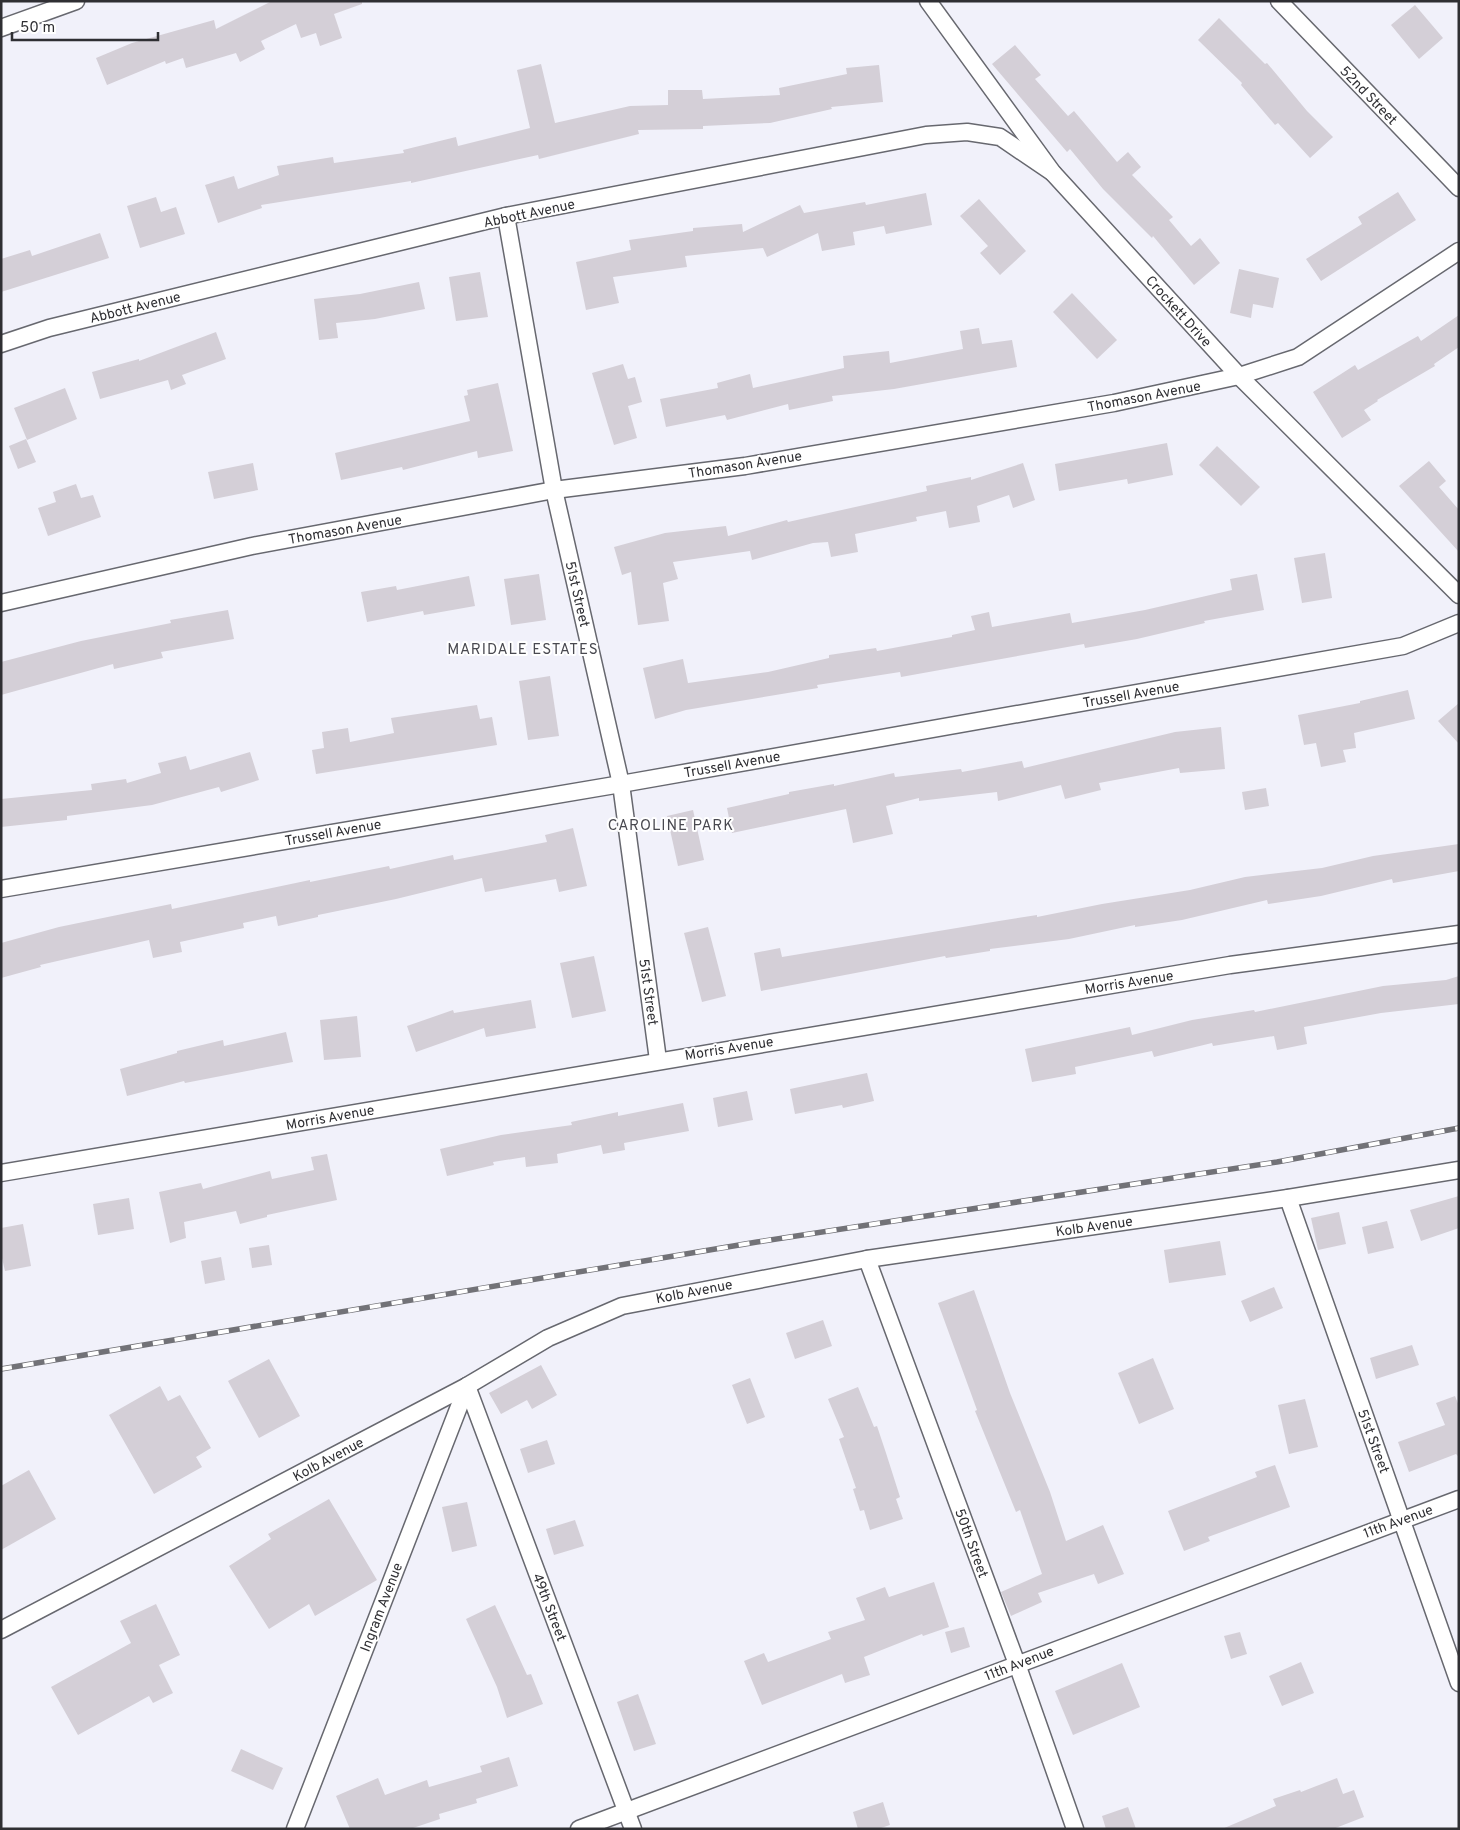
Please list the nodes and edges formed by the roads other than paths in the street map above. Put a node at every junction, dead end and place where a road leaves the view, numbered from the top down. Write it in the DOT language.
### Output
graph roads {
  1 [pos="76,1"];
  2 [pos="928,1"];
  3 [pos="1279,1"];
  4 [pos="34,8"];
  5 [pos="1,28"];
  6 [pos="1054,173"];
  7 [pos="1459,188"];
  8 [pos="506,216"];
  9 [pos="1459,251"];
  10 [pos="1,344"];
  11 [pos="1239,376"];
  12 [pos="554,490"];
  13 [pos="1459,595"];
  14 [pos="1,603"];
  15 [pos="1459,623"];
  16 [pos="621,784"];
  17 [pos="1,888"];
  18 [pos="1459,934"];
  19 [pos="658,1060"];
  20 [pos="1459,1170"];
  21 [pos="1,1173"];
  22 [pos="1288,1198"];
  23 [pos="867,1259"];
  24 [pos="467,1386"];
  25 [pos="1459,1499"];
  26 [pos="1402,1519"];
  27 [pos="1,1630"];
  28 [pos="1017,1664"];
  29 [pos="1459,1683"];
  30 [pos="626,1810"];
  31 [pos="295,1829"];
  32 [pos="580,1829"];
  33 [pos="633,1829"];
  34 [pos="1075,1829"];
  1 -- 4 [label="street"];
  2 -- 6 [label="street, Crockett Drive"];
  3 -- 7 [label="street, 52nd Street"];
  4 -- 5 [label="street"];
  6 -- 8 [label="street, Abbott Avenue"];
  6 -- 11 [label="street, Crockett Drive"];
  8 -- 10 [label="street, Abbott Avenue"];
  8 -- 12 [label="street, 51st Street"];
  9 -- 11 [label="street, Thomason Avenue"];
  11 -- 12 [label="street, Thomason Avenue"];
  11 -- 13 [label="street, Crockett Drive"];
  12 -- 14 [label="street, Thomason Avenue"];
  12 -- 16 [label="street, 51st Street"];
  15 -- 16 [label="street, Trussell Avenue"];
  16 -- 17 [label="street, Trussell Avenue"];
  16 -- 19 [label="street, 51st Street"];
  18 -- 19 [label="street, Morris Avenue"];
  19 -- 21 [label="street, Morris Avenue"];
  20 -- 22 [label="street, Kolb Avenue"];
  22 -- 23 [label="street, Kolb Avenue"];
  22 -- 26 [label="street, 51st Street"];
  23 -- 24 [label="street, Kolb Avenue"];
  23 -- 28 [label="street, 50th Street"];
  24 -- 27 [label="street, Kolb Avenue"];
  24 -- 30 [label="street, 49th Street"];
  24 -- 31 [label="street, Ingram Avenue"];
  25 -- 26 [label="street, 11th Avenue"];
  26 -- 28 [label="street, 11th Avenue"];
  26 -- 29 [label="street, 51st Street"];
  28 -- 30 [label="street, 11th Avenue"];
  28 -- 34 [label="street, 50th Street"];
  30 -- 32 [label="street, 11th Avenue"];
  30 -- 33 [label="street, 49th Street"];
}
